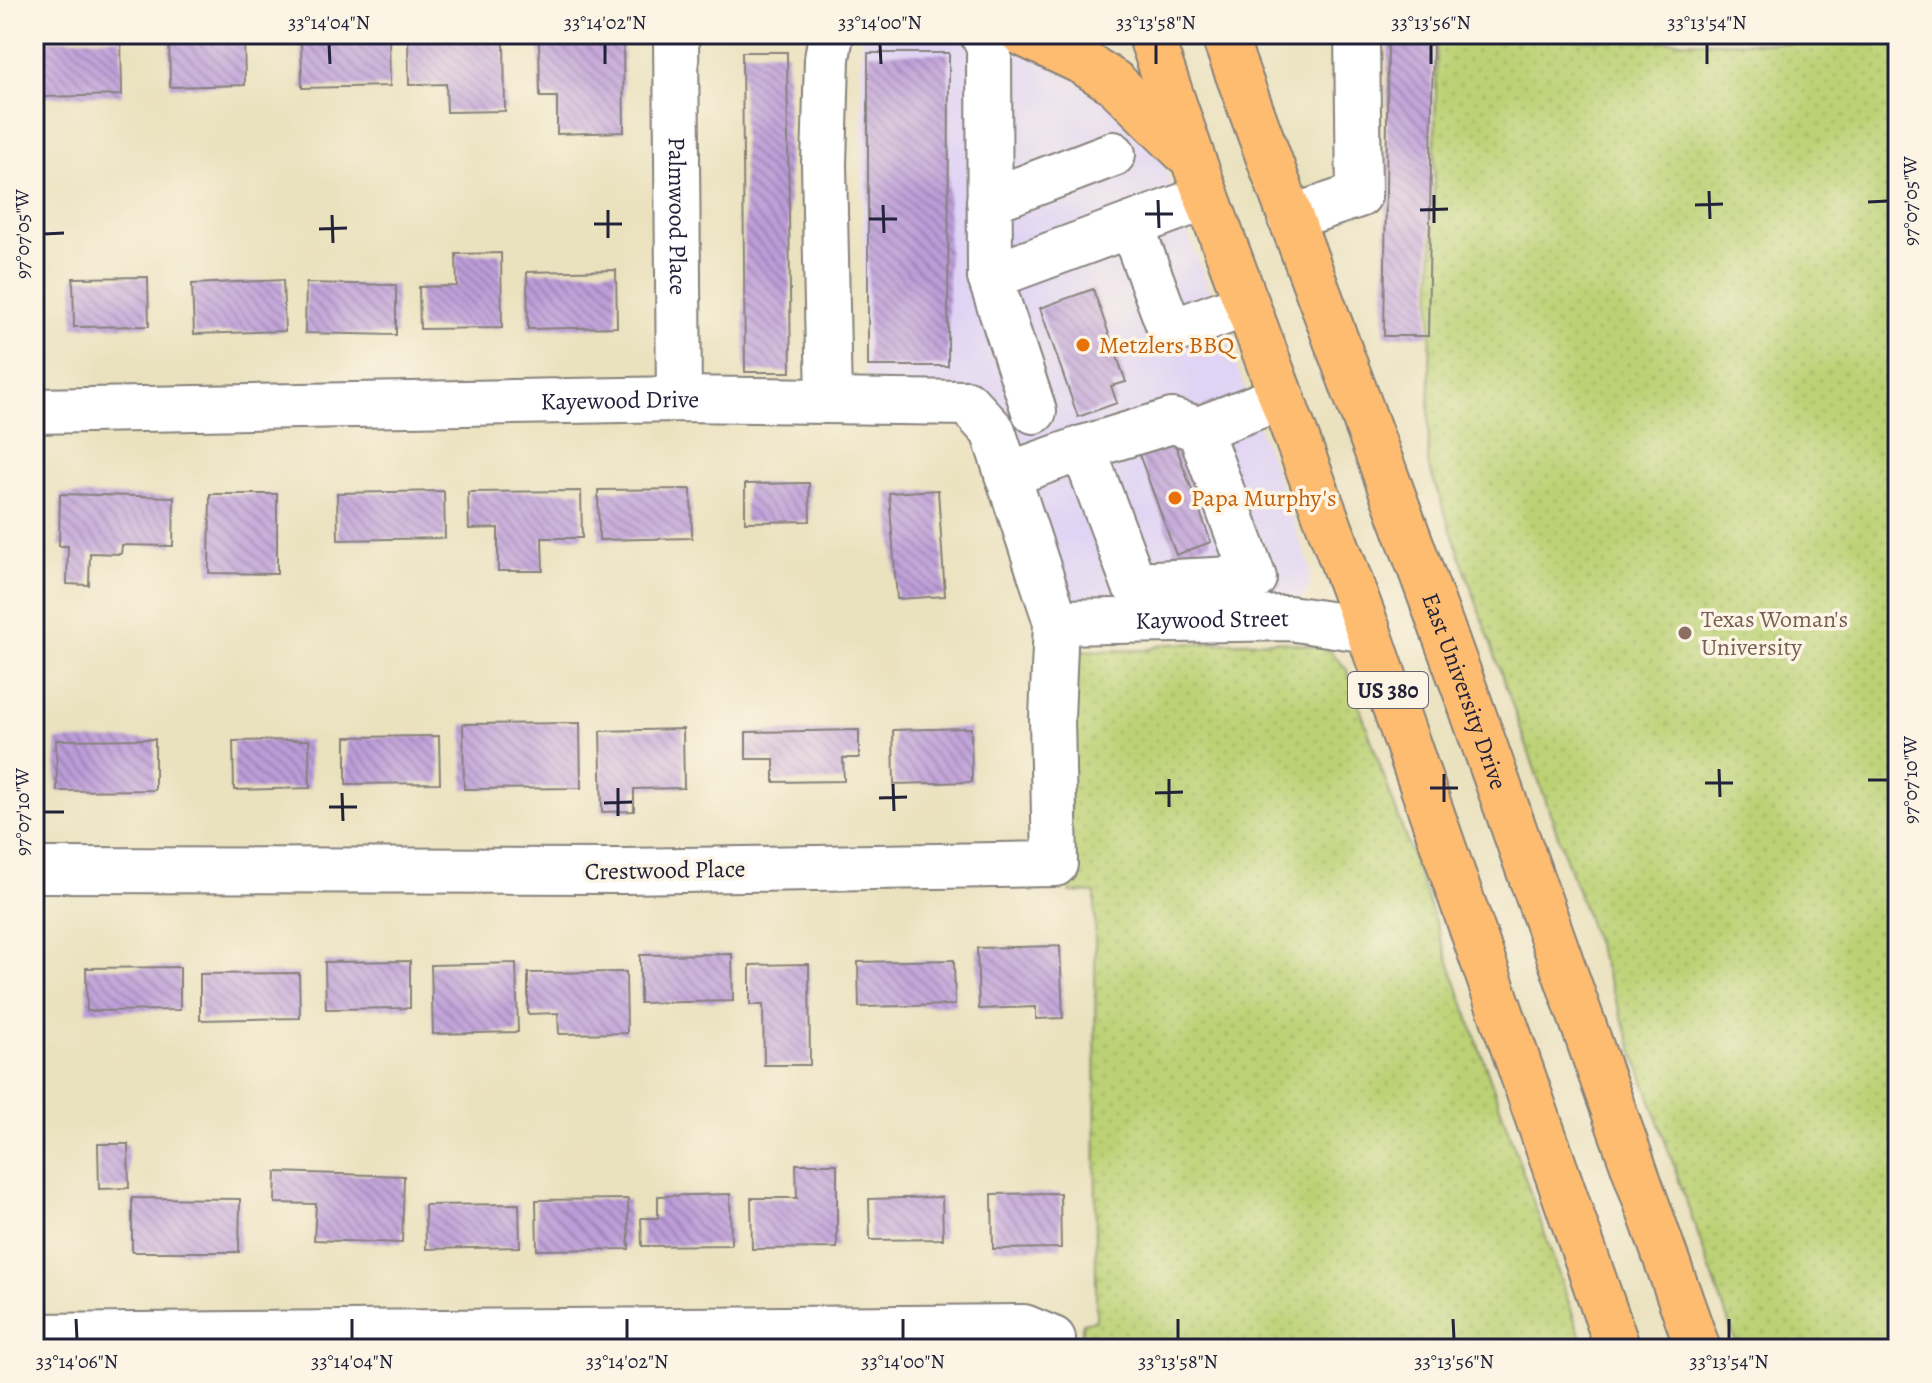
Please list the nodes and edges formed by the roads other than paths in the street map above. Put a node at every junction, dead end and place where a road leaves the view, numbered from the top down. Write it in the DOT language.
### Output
graph roads {
  1 [pos="676,34"];
  2 [pos="831,34"];
  3 [pos="982,34"];
  4 [pos="1023,34"];
  5 [pos="1150,34"];
  6 [pos="1223,34"];
  7 [pos="1357,34"];
  8 [pos="1113,154"];
  9 [pos="1201,179"];
  10 [pos="989,201"];
  11 [pos="1290,218"];
  12 [pos="1131,225"];
  13 [pos="990,277"];
  14 [pos="1247,304"];
  15 [pos="1282,397"];
  16 [pos="679,399"];
  17 [pos="829,401"];
  18 [pos="34,411"];
  19 [pos="1034,411"];
  20 [pos="1199,429"];
  21 [pos="1083,448"];
  22 [pos="1007,475"];
  23 [pos="1134,602"];
  24 [pos="1056,622"];
  25 [pos="1368,630"];
  26 [pos="34,870"];
  27 [pos="34,1336"];
  28 [pos="1053,1344"];
  29 [pos="1618,1349"];
  30 [pos="1698,1349"];
  1 -- 16 [label="street, Palmwood Place"];
  2 -- 17 [label="street"];
  3 -- 10 [label="street"];
  4 -- 9 [label="main road"];
  5 -- 9 [label="main road, US 380"];
  6 -- 11 [label="main road, East University Drive / US 380"];
  7 -- 11 [label="street"];
  8 -- 10 [label="street"];
  9 -- 12 [label="street"];
  9 -- 14 [label="main road, US 380"];
  10 -- 13 [label="street"];
  11 -- 30 [label="main road, East University Drive / US 380"];
  12 -- 13 [label="street"];
  12 -- 14 [label="street"];
  13 -- 19 [label="street"];
  14 -- 15 [label="main road, US 380"];
  15 -- 20 [label="street"];
  15 -- 25 [label="main road, US 380"];
  16 -- 17 [label="street, Kayewood Drive"];
  16 -- 18 [label="street, Kayewood Drive"];
  17 -- 22 [label="street, Kayewood Drive"];
  20 -- 21 [label="street"];
  20 -- 23 [label="street"];
  21 -- 22 [label="street"];
  21 -- 23 [label="street"];
  22 -- 24 [label="street, Kayewood Drive"];
  23 -- 24 [label="street, Kaywood Street"];
  23 -- 25 [label="street, Kaywood Street"];
  24 -- 26 [label="street, Crestwood Place"];
  25 -- 29 [label="main road, US 380"];
  27 -- 28 [label="street"];
}
